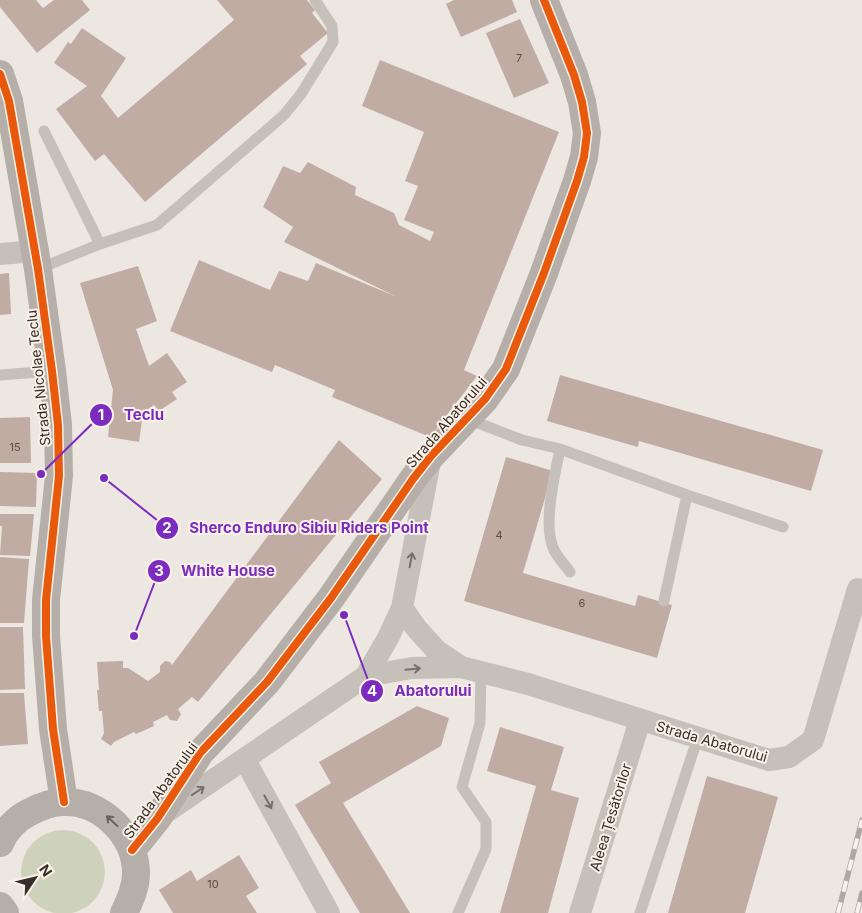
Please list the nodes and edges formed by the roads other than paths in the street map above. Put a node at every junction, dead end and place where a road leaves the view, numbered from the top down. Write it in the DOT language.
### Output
graph roads {
  1 [pos="315,0"];
  2 [pos="544,0"];
  3 [pos="0,74"];
  4 [pos="44,131"];
  5 [pos="100,244"];
  6 [pos="0,254"];
  7 [pos="37,260"];
  8 [pos="52,371"];
  9 [pos="0,375"];
  10 [pos="467,418"];
  11 [pos="560,449"];
  12 [pos="431,456"];
  13 [pos="687,495"];
  14 [pos="783,527"];
  15 [pos="570,572"];
  16 [pos="858,589"];
  17 [pos="664,601"];
  18 [pos="402,608"];
  19 [pos="471,670"];
  20 [pos="366,676"];
  21 [pos="640,720"];
  22 [pos="698,737"];
  23 [pos="245,760"];
  24 [pos="64,802"];
  25 [pos="157,819"];
  26 [pos="1,839"];
  27 [pos="132,850"];
  28 [pos="0,906"];
  29 [pos="5,913"];
  30 [pos="124,913"];
  31 [pos="329,913"];
  32 [pos="458,913"];
  33 [pos="580,913"];
  34 [pos="640,913"];
  1 -- 5 [label="lane"];
  2 -- 10 [label="main road, Strada Abatorului"];
  3 -- 7 [label="main road, Strada Nicolae Teclu"];
  4 -- 5 [label="lane"];
  5 -- 7 [label="lane"];
  6 -- 7 [label="street"];
  7 -- 8 [label="main road, Strada Nicolae Teclu"];
  8 -- 9 [label="lane"];
  8 -- 24 [label="main road, Strada Nicolae Teclu"];
  10 -- 11 [label="lane"];
  10 -- 12 [label="main road, Strada Abatorului"];
  11 -- 13 [label="lane"];
  11 -- 15 [label="lane"];
  18 -- 12 [label="street, Strada Abatorului, one-way"];
  12 -- 25 [label="main road, Strada Abatorului"];
  13 -- 14 [label="lane"];
  13 -- 17 [label="lane"];
  16 -- 22 [label="street, Strada Abatorului"];
  18 -- 19 [label="street"];
  18 -- 20 [label="street, Strada Abatorului"];
  20 -- 19 [label="street, Strada Abatorului, one-way"];
  19 -- 21 [label="street, Strada Abatorului"];
  19 -- 32 [label="lane"];
  20 -- 23 [label="street, Strada Abatorului"];
  21 -- 22 [label="street, Strada Abatorului"];
  21 -- 33 [label="street, Aleea Țesătorilor"];
  22 -- 34 [label="lane"];
  25 -- 23 [label="street, Strada Abatorului, one-way"];
  23 -- 31 [label="street, one-way"];
  24 -- 26 [label="main road"];
  27 -- 24 [label="main road, one-way"];
  25 -- 27 [label="main road, Strada Abatorului"];
  27 -- 30 [label="main road"];
  28 -- 29 [label="main road"];
}
